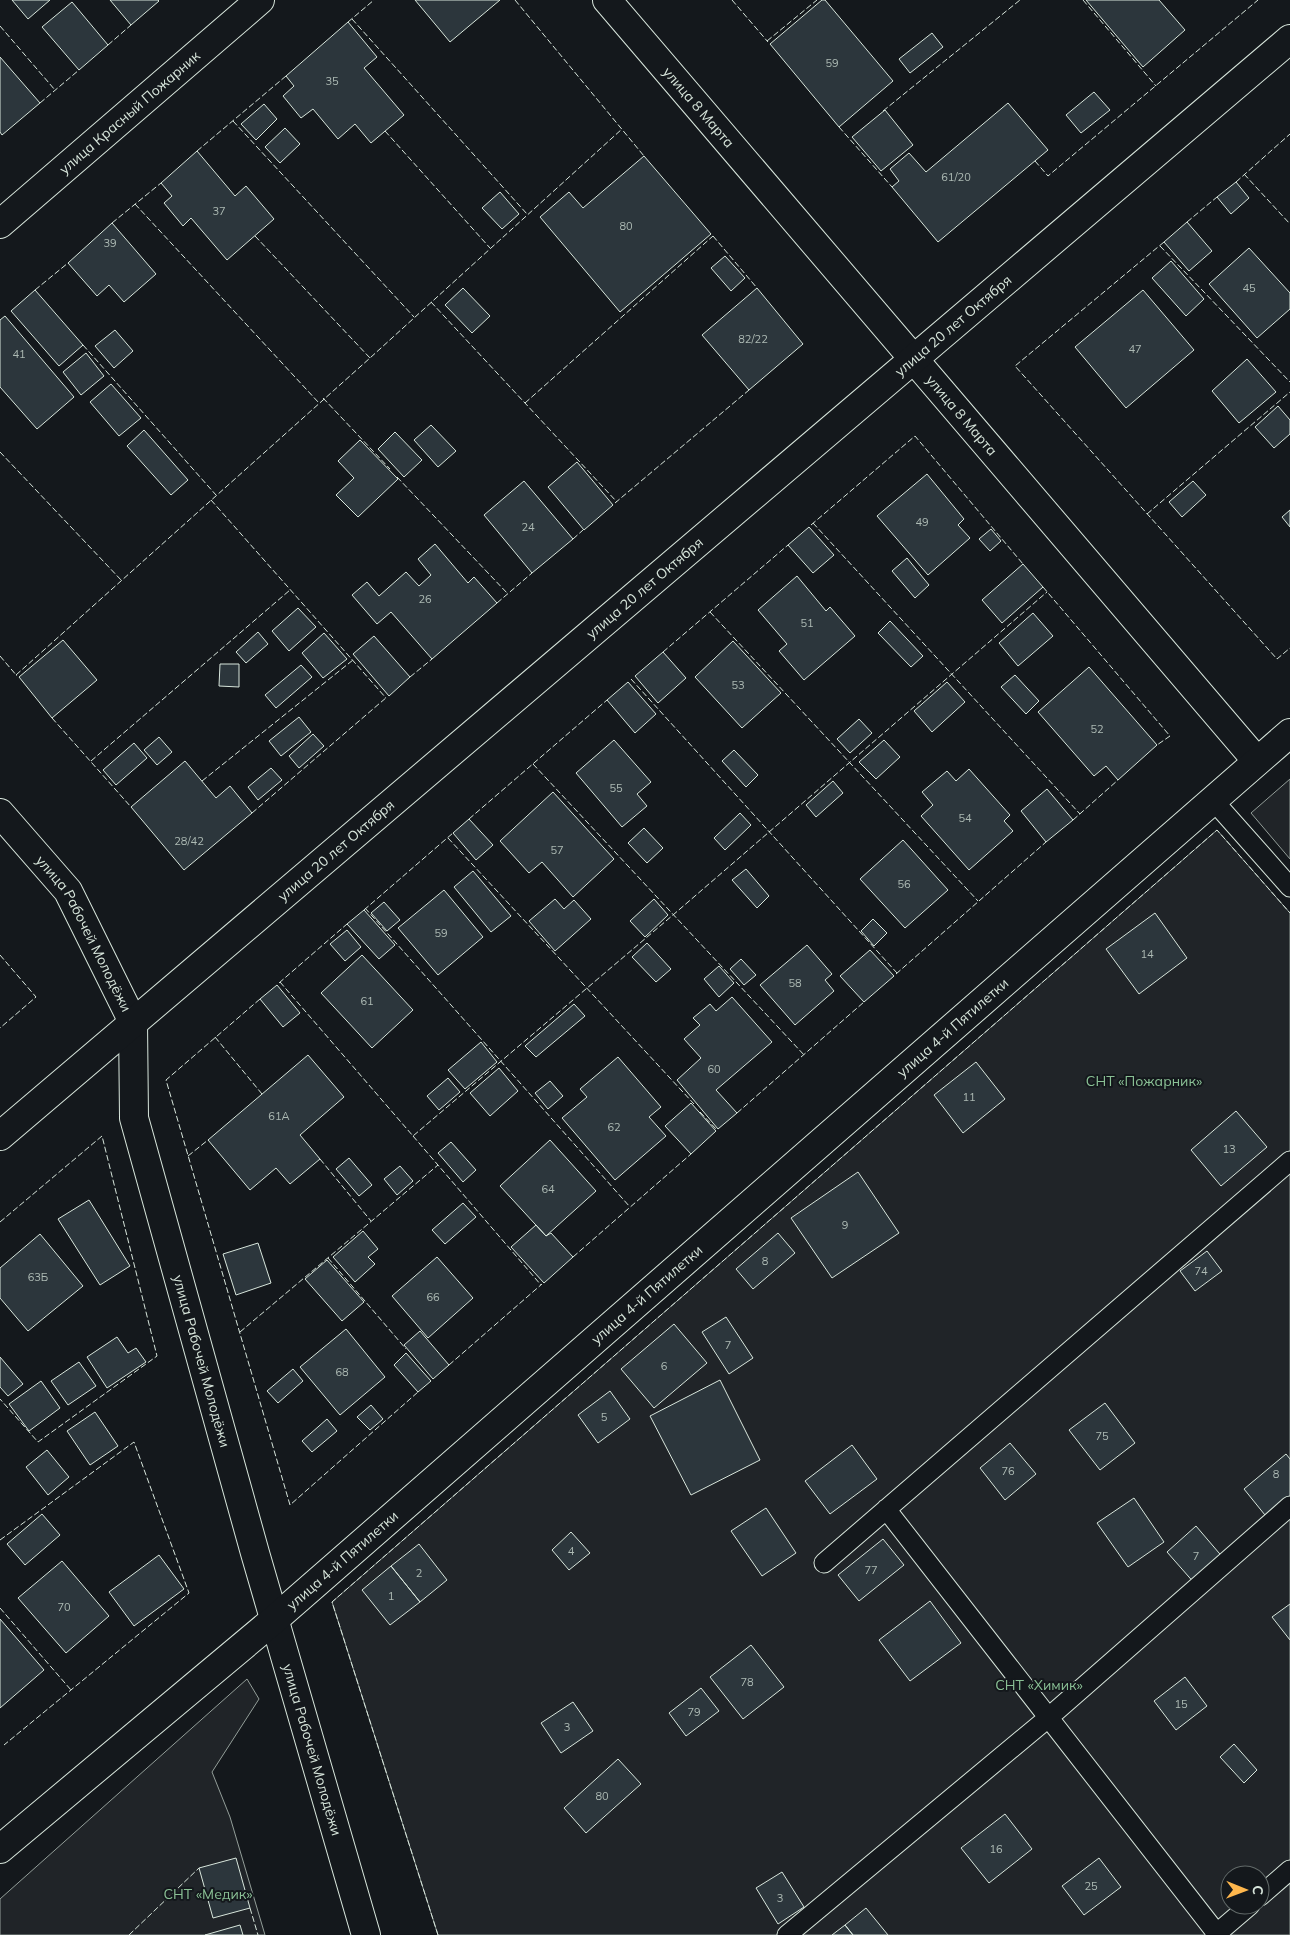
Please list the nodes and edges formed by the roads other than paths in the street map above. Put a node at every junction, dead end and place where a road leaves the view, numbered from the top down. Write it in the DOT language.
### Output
graph roads {
  1 [pos="260,0"];
  2 [pos="608,0"];
  3 [pos="1290,38"];
  4 [pos="0,224"];
  5 [pos="913,359"];
  6 [pos="1290,733"];
  7 [pos="1257,761"];
  8 [pos="1212,800"];
  9 [pos="0,812"];
  10 [pos="1290,887"];
  11 [pos="133,1022"];
  12 [pos="0,1136"];
  13 [pos="1290,1161"];
  14 [pos="1290,1506"];
  15 [pos="886,1509"];
  16 [pos="824,1562"];
  17 [pos="275,1618"];
  18 [pos="1048,1718"];
  19 [pos="0,1849"];
  20 [pos="1290,1870"];
  21 [pos="1270,1887"];
  22 [pos="1239,1915"];
  23 [pos="366,1935"];
  24 [pos="787,1935"];
  25 [pos="1216,1935"];
  1 -- 4 [label="street, улица Красный Пожарник"];
  2 -- 5 [label="street, улица 8 Марта"];
  3 -- 5 [label="street, улица 20 лет Октября"];
  5 -- 7 [label="street, улица 8 Марта"];
  5 -- 11 [label="street, улица 20 лет Октября"];
  6 -- 7 [label="street, улица 4-й Пятилетки"];
  7 -- 8 [label="street, улица 4-й Пятилетки"];
  8 -- 10 [label="lane"];
  8 -- 17 [label="street, улица 4-й Пятилетки"];
  9 -- 11 [label="street, улица Рабочей Молодёжи"];
  11 -- 12 [label="street, улица 20 лет Октября"];
  11 -- 17 [label="street, улица Рабочей Молодёжи"];
  13 -- 15 [label="lane"];
  14 -- 18 [label="lane"];
  15 -- 16 [label="lane"];
  15 -- 18 [label="lane"];
  17 -- 19 [label="street, улица 4-й Пятилетки"];
  17 -- 23 [label="street, улица Рабочей Молодёжи"];
  18 -- 24 [label="lane"];
  18 -- 25 [label="lane"];
  20 -- 21 [label="lane"];
  22 -- 25 [label="lane"];
}
